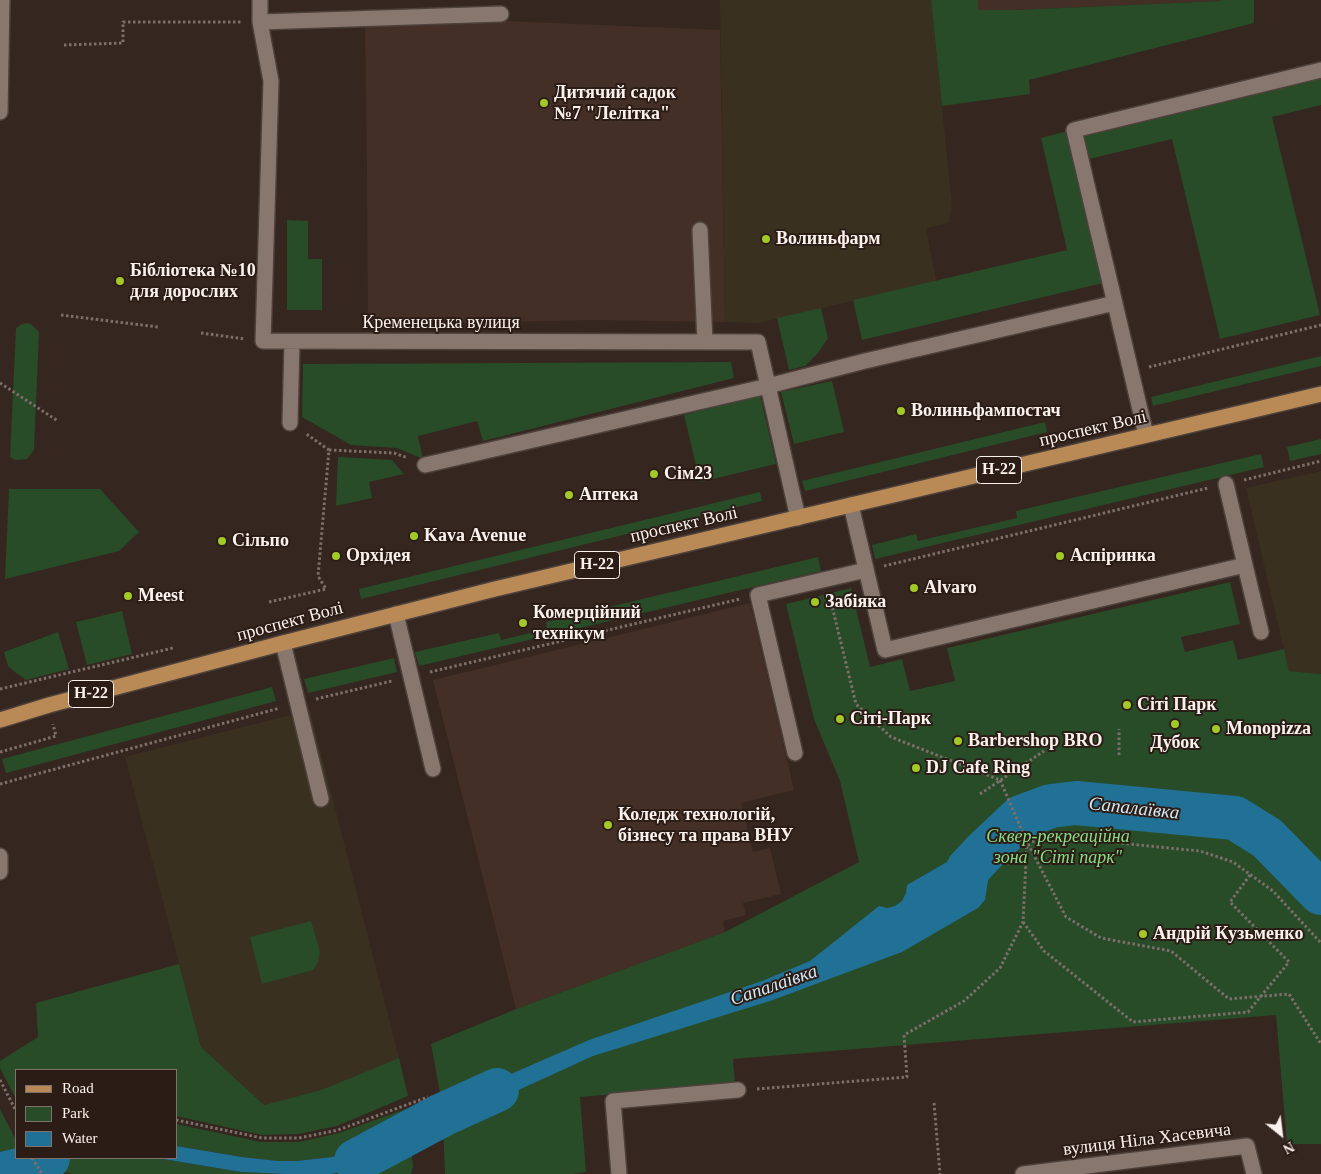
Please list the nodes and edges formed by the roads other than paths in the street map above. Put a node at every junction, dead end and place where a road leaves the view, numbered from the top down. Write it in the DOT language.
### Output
graph roads {
  1 [pos="2,0"];
  2 [pos="260,0"];
  3 [pos="501,14"];
  4 [pos="260,22"];
  5 [pos="1321,70"];
  6 [pos="0,112"];
  7 [pos="700,230"];
  8 [pos="1115,303"];
  9 [pos="292,342"];
  10 [pos="705,342"];
  11 [pos="768,386"];
  12 [pos="1321,394"];
  13 [pos="290,423"];
  14 [pos="1146,435"];
  15 [pos="424,465"];
  16 [pos="1226,484"];
  17 [pos="851,506"];
  18 [pos="798,518"];
  19 [pos="1246,565"];
  20 [pos="866,570"];
  21 [pos="396,614"];
  22 [pos="1261,632"];
  23 [pos="283,643"];
  24 [pos="0,720"];
  25 [pos="795,753"];
  26 [pos="433,769"];
  27 [pos="322,799"];
  28 [pos="0,856"];
  29 [pos="0,872"];
  30 [pos="738,1090"];
  31 [pos="619,1174"];
  32 [pos="1024,1174"];
  33 [pos="1254,1174"];
  1 -- 6 [label="street"];
  2 -- 4 [label="street"];
  3 -- 4 [label="street"];
  4 -- 9 [label="street, Кременецька вулиця"];
  5 -- 8 [label="street"];
  7 -- 10 [label="street"];
  8 -- 11 [label="street"];
  8 -- 14 [label="street"];
  9 -- 10 [label="street, Кременецька вулиця"];
  9 -- 13 [label="street"];
  10 -- 11 [label="street, Кременецька вулиця"];
  11 -- 15 [label="street"];
  11 -- 18 [label="street, Кременецька вулиця"];
  12 -- 14 [label="main road, проспект Волі / Н-22"];
  14 -- 17 [label="main road, проспект Волі / Н-22"];
  16 -- 19 [label="street"];
  17 -- 18 [label="main road, проспект Волі / Н-22"];
  17 -- 20 [label="street"];
  18 -- 21 [label="main road, проспект Волі / Н-22"];
  19 -- 20 [label="street"];
  19 -- 22 [label="street"];
  20 -- 25 [label="street"];
  21 -- 23 [label="main road, проспект Волі / Н-22"];
  21 -- 26 [label="street"];
  23 -- 24 [label="main road, проспект Волі / Н-22"];
  23 -- 27 [label="street"];
  28 -- 29 [label="street"];
  30 -- 31 [label="street"];
  32 -- 33 [label="street, вулиця Ніла Хасевича"];
}
